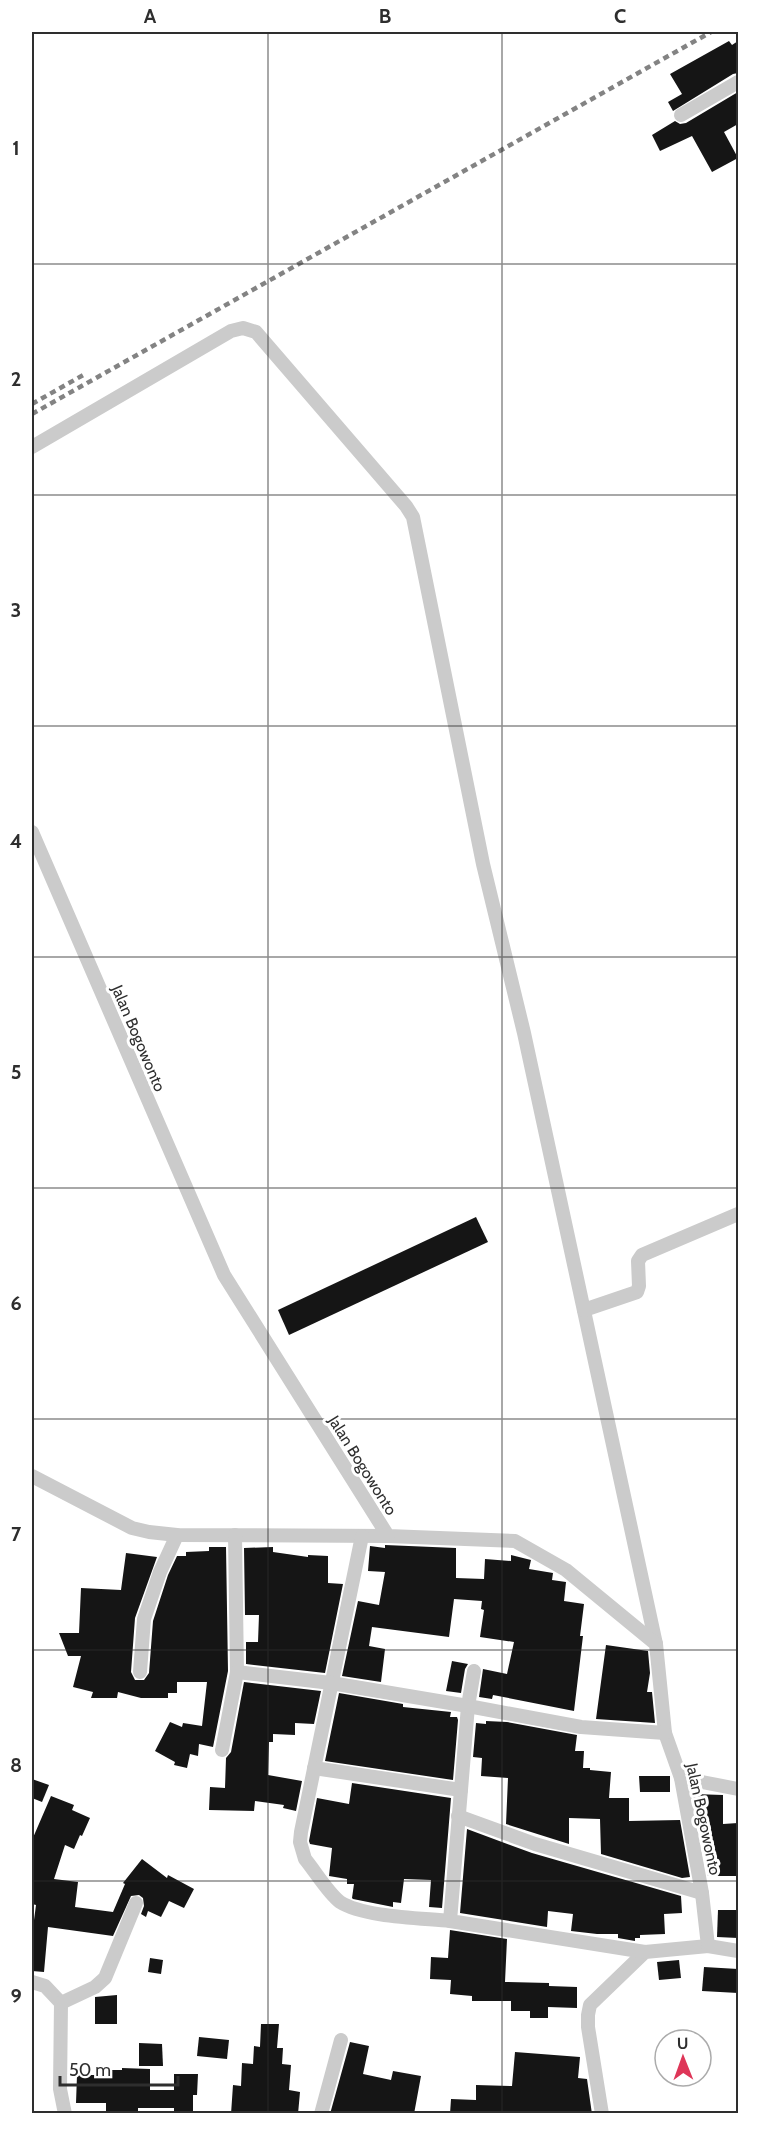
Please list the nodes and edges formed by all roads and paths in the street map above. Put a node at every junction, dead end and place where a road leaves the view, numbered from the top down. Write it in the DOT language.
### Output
graph roads {
  1 [pos="738,82"];
  2 [pos="681,116"];
  3 [pos="32,447"];
  4 [pos="32,832"];
  5 [pos="738,1214"];
  6 [pos="584,1310"];
  7 [pos="32,1476"];
  8 [pos="177,1535"];
  9 [pos="235,1535"];
  10 [pos="362,1536"];
  11 [pos="387,1536"];
  12 [pos="656,1644"];
  13 [pos="474,1671"];
  14 [pos="140,1672"];
  15 [pos="237,1672"];
  16 [pos="331,1683"];
  17 [pos="468,1706"];
  18 [pos="665,1733"];
  19 [pos="222,1750"];
  20 [pos="314,1768"];
  21 [pos="681,1778"];
  22 [pos="738,1789"];
  23 [pos="461,1790"];
  24 [pos="458,1816"];
  25 [pos="702,1893"];
  26 [pos="136,1903"];
  27 [pos="450,1921"];
  28 [pos="708,1946"];
  29 [pos="738,1951"];
  30 [pos="645,1952"];
  31 [pos="32,1982"];
  32 [pos="62,2003"];
  33 [pos="341,2040"];
  34 [pos="65,2114"];
  35 [pos="321,2114"];
  36 [pos="602,2114"];
  1 -- 2 [label="street"];
  3 -- 6 [label="street"];
  4 -- 11 [label="street, Jalan Bogowonto"];
  5 -- 6 [label="street"];
  6 -- 12 [label="street"];
  7 -- 8 [label="street"];
  8 -- 9 [label="street"];
  8 -- 14 [label="street"];
  9 -- 10 [label="street"];
  9 -- 15 [label="street"];
  10 -- 11 [label="street"];
  10 -- 16 [label="street"];
  11 -- 12 [label="street, Jalan Bogowonto"];
  12 -- 18 [label="street, Jalan Bogowonto"];
  13 -- 17 [label="street"];
  15 -- 16 [label="street"];
  15 -- 19 [label="street"];
  16 -- 17 [label="street"];
  16 -- 20 [label="street"];
  17 -- 18 [label="street"];
  17 -- 23 [label="street"];
  18 -- 21 [label="street, Jalan Bogowonto"];
  20 -- 23 [label="street"];
  20 -- 27 [label="street"];
  21 -- 22 [label="street"];
  21 -- 25 [label="street, Jalan Bogowonto"];
  23 -- 24 [label="street"];
  24 -- 25 [label="street"];
  24 -- 27 [label="street"];
  25 -- 28 [label="street, Jalan Bogowonto"];
  26 -- 32 [label="street"];
  27 -- 30 [label="street"];
  28 -- 29 [label="street"];
  28 -- 30 [label="street"];
  30 -- 36 [label="street"];
  31 -- 32 [label="street"];
  32 -- 34 [label="street"];
  33 -- 35 [label="street"];
}
